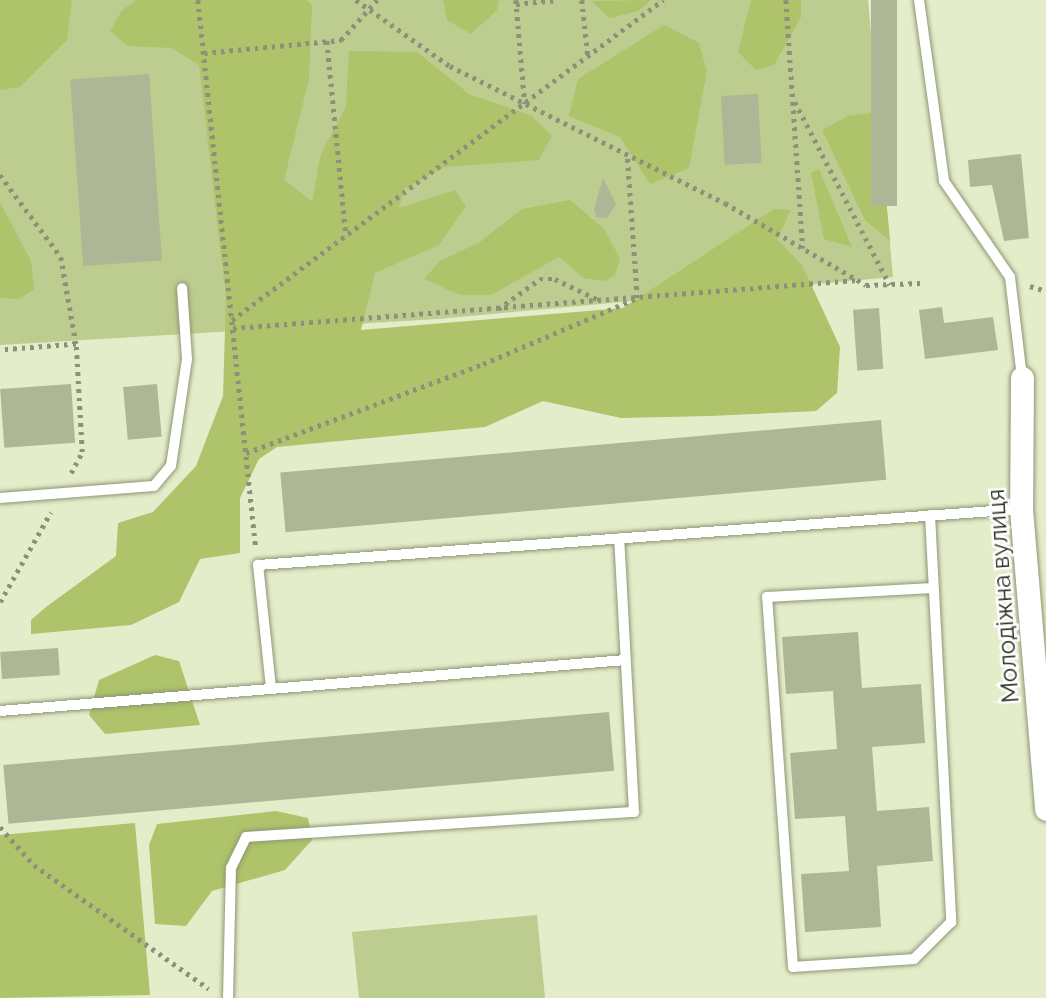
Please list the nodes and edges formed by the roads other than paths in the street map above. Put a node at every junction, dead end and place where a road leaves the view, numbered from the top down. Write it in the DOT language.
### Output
graph roads {
  1 [pos="919,0"];
  2 [pos="182,288"];
  3 [pos="1022,378"];
  4 [pos="0,498"];
  5 [pos="1021,509"];
  6 [pos="930,515"];
  7 [pos="619,538"];
  8 [pos="933,588"];
  9 [pos="625,660"];
  10 [pos="271,688"];
  11 [pos="0,711"];
  12 [pos="1046,809"];
  13 [pos="228,998"];
  1 -- 3 [label="lane"];
  2 -- 4 [label="lane"];
  3 -- 5 [label="street, Молодіжна вулиця"];
  5 -- 6 [label="lane"];
  5 -- 12 [label="street, Молодіжна вулиця"];
  6 -- 7 [label="lane"];
  6 -- 8 [label="lane"];
  7 -- 9 [label="lane"];
  7 -- 10 [label="lane"];
  8 -- 8 [label="lane"];
  9 -- 10 [label="lane"];
  9 -- 13 [label="lane"];
  10 -- 11 [label="lane"];
}
